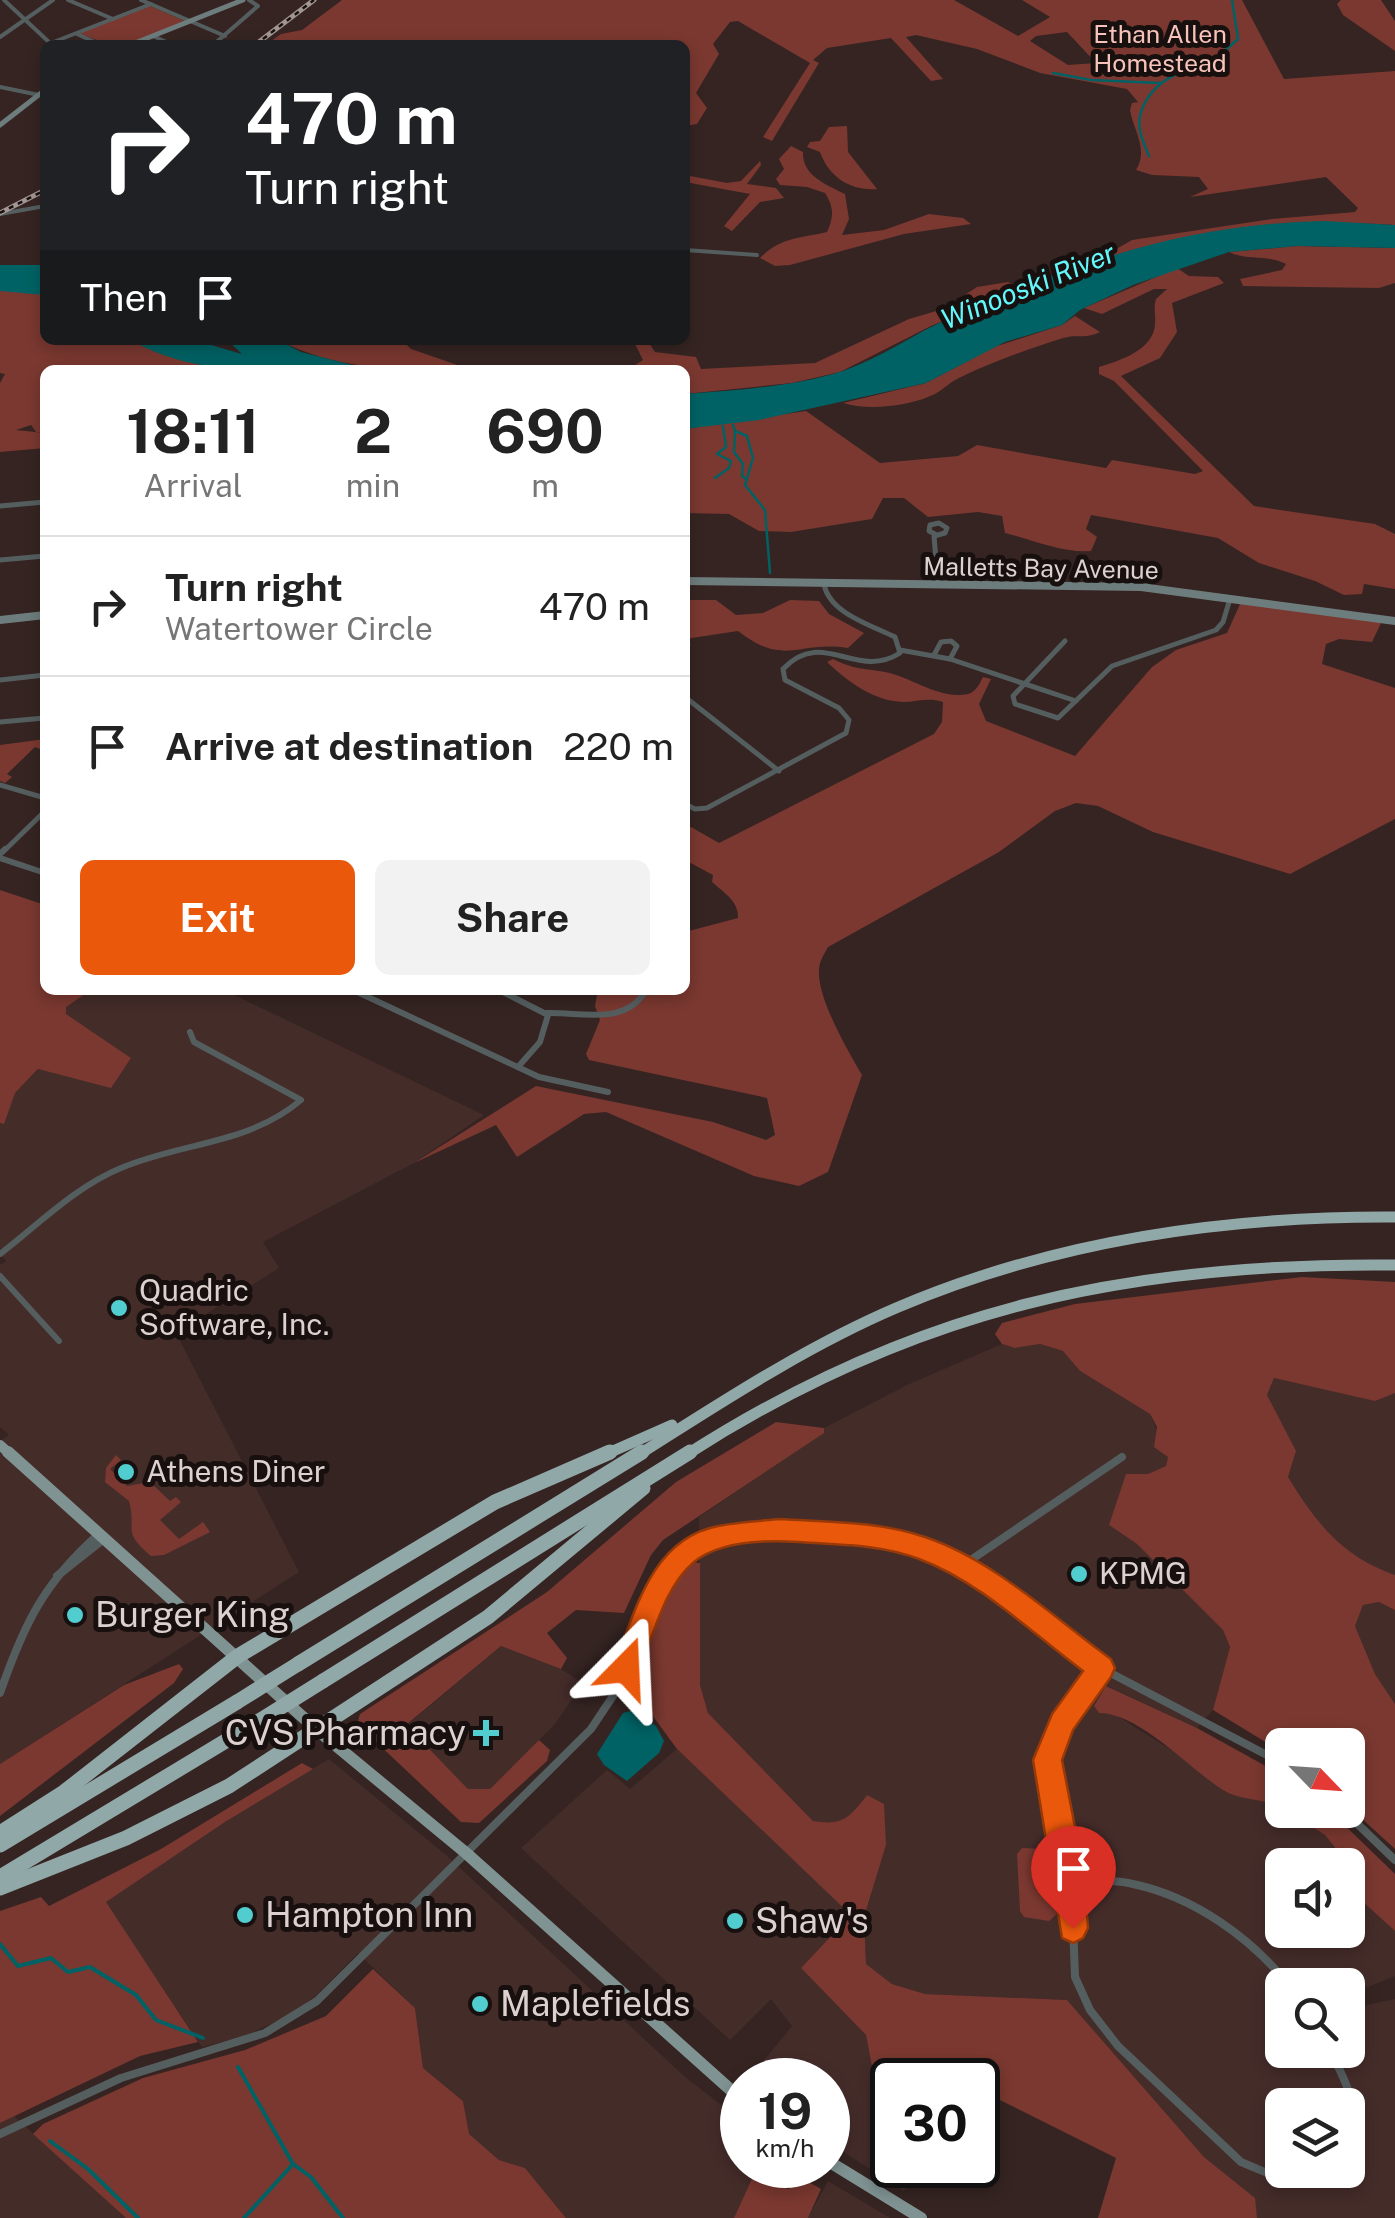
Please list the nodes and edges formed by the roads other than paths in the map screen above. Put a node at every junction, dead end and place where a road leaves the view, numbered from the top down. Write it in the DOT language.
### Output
graph roads {
  1 [pos="4,0"];
  2 [pos="53,0"];
  3 [pos="68,0"];
  4 [pos="141,0"];
  5 [pos="246,0"];
  6 [pos="151,4"];
  7 [pos="12,7"];
  8 [pos="0,9"];
  9 [pos="25,19"];
  10 [pos="113,20"];
  11 [pos="190,21"];
  12 [pos="76,34"];
  13 [pos="153,36"];
  14 [pos="225,36"];
  15 [pos="0,37"];
  16 [pos="48,40"];
  17 [pos="62,40"];
  18 [pos="90,40"];
  19 [pos="143,40"];
  20 [pos="162,40"];
  21 [pos="220,40"];
  22 [pos="0,87"];
  23 [pos="40,92"];
  24 [pos="40,94"];
  25 [pos="0,125"];
  26 [pos="40,207"];
  27 [pos="0,214"];
  28 [pos="690,250"];
  29 [pos="757,256"];
  30 [pos="40,502"];
  31 [pos="0,506"];
  32 [pos="935,534"];
  33 [pos="40,556"];
  34 [pos="0,560"];
  35 [pos="690,581"];
  36 [pos="824,584"];
  37 [pos="938,586"];
  38 [pos="1230,598"];
  39 [pos="40,616"];
  40 [pos="0,620"];
  41 [pos="1395,621"];
  42 [pos="1064,641"];
  43 [pos="900,650"];
  44 [pos="934,655"];
  45 [pos="950,658"];
  46 [pos="40,676"];
  47 [pos="0,680"];
  48 [pos="1027,683"];
  49 [pos="690,701"];
  50 [pos="1076,701"];
  51 [pos="40,718"];
  52 [pos="0,722"];
  53 [pos="779,771"];
  54 [pos="0,785"];
  55 [pos="40,797"];
  56 [pos="690,805"];
  57 [pos="40,815"];
  58 [pos="0,856"];
  59 [pos="40,872"];
  60 [pos="363,995"];
  61 [pos="509,995"];
  62 [pos="644,995"];
  63 [pos="547,1014"];
  64 [pos="190,1032"];
  65 [pos="518,1067"];
  66 [pos="608,1092"];
  67 [pos="1395,1217"];
  68 [pos="0,1254"];
  69 [pos="1395,1265"];
  70 [pos="0,1276"];
  71 [pos="59,1341"];
  72 [pos="726,1400"];
  73 [pos="0,1445"];
  74 [pos="1122,1457"];
  75 [pos="673,1463"];
  76 [pos="104,1534"];
  77 [pos="962,1566"];
  78 [pos="238,1656"];
  79 [pos="1101,1668"];
  80 [pos="0,1693"];
  81 [pos="316,1728"];
  82 [pos="1265,1753"];
  83 [pos="1362,1828"];
  84 [pos="0,1833"];
  85 [pos="0,1844"];
  86 [pos="466,1853"];
  87 [pos="1395,1860"];
  88 [pos="0,1878"];
  89 [pos="1070,1880"];
  90 [pos="0,1888"];
  91 [pos="1273,1968"];
  92 [pos="720,2080"];
  93 [pos="0,2134"];
  94 [pos="850,2174"];
  95 [pos="1265,2174"];
  96 [pos="921,2218"];
  1 -- 7 [label="street"];
  2 -- 9 [label="street"];
  3 -- 10 [label="street"];
  4 -- 6 [label="street"];
  5 -- 11 [label="street"];
  5 -- 14 [label="street"];
  6 -- 10 [label="street"];
  6 -- 11 [label="street"];
  7 -- 8 [label="street"];
  7 -- 9 [label="street"];
  9 -- 15 [label="street"];
  9 -- 16 [label="street"];
  10 -- 12 [label="street"];
  11 -- 13 [label="street"];
  11 -- 14 [label="street"];
  12 -- 17 [label="street"];
  12 -- 18 [label="street"];
  13 -- 19 [label="street"];
  13 -- 20 [label="street"];
  14 -- 21 [label="street"];
  22 -- 23 [label="street"];
  24 -- 25 [label="street"];
  26 -- 27 [label="street"];
  28 -- 29 [label="street"];
  30 -- 31 [label="street"];
  32 -- 37 [label="street"];
  33 -- 34 [label="street"];
  35 -- 36 [label="street, Malletts Bay Avenue"];
  36 -- 37 [label="street, Malletts Bay Avenue"];
  36 -- 43 [label="street"];
  37 -- 38 [label="street, Malletts Bay Avenue"];
  38 -- 41 [label="street, Malletts Bay Avenue"];
  38 -- 50 [label="street"];
  39 -- 40 [label="street"];
  42 -- 48 [label="street"];
  43 -- 44 [label="street"];
  43 -- 53 [label="street"];
  44 -- 45 [label="street"];
  44 -- 45 [label="street"];
  45 -- 48 [label="street"];
  46 -- 47 [label="street"];
  48 -- 50 [label="street"];
  48 -- 50 [label="street"];
  49 -- 53 [label="street"];
  51 -- 52 [label="street"];
  53 -- 56 [label="street"];
  54 -- 55 [label="street"];
  57 -- 58 [label="street"];
  58 -- 59 [label="street"];
  60 -- 65 [label="street"];
  61 -- 63 [label="street"];
  62 -- 63 [label="street"];
  63 -- 65 [label="street"];
  64 -- 68 [label="street"];
  65 -- 66 [label="street"];
  67 -- 72 [label="highway"];
  69 -- 75 [label="highway"];
  70 -- 71 [label="street"];
  72 -- 78 [label="highway"];
  72 -- 85 [label="highway, bridge"];
  73 -- 76 [label="main road"];
  74 -- 77 [label="street"];
  75 -- 81 [label="highway"];
  75 -- 88 [label="highway, bridge"];
  76 -- 78 [label="main road"];
  76 -- 80 [label="street"];
  77 -- 79 [label="street"];
  77 -- 86 [label="street"];
  78 -- 81 [label="main road"];
  78 -- 84 [label="highway"];
  79 -- 82 [label="street"];
  79 -- 89 [label="street"];
  81 -- 86 [label="main road"];
  81 -- 90 [label="highway"];
  83 -- 87 [label="street"];
  86 -- 92 [label="main road"];
  86 -- 93 [label="street"];
  89 -- 91 [label="street"];
  89 -- 95 [label="street"];
  94 -- 96 [label="main road"];
}
